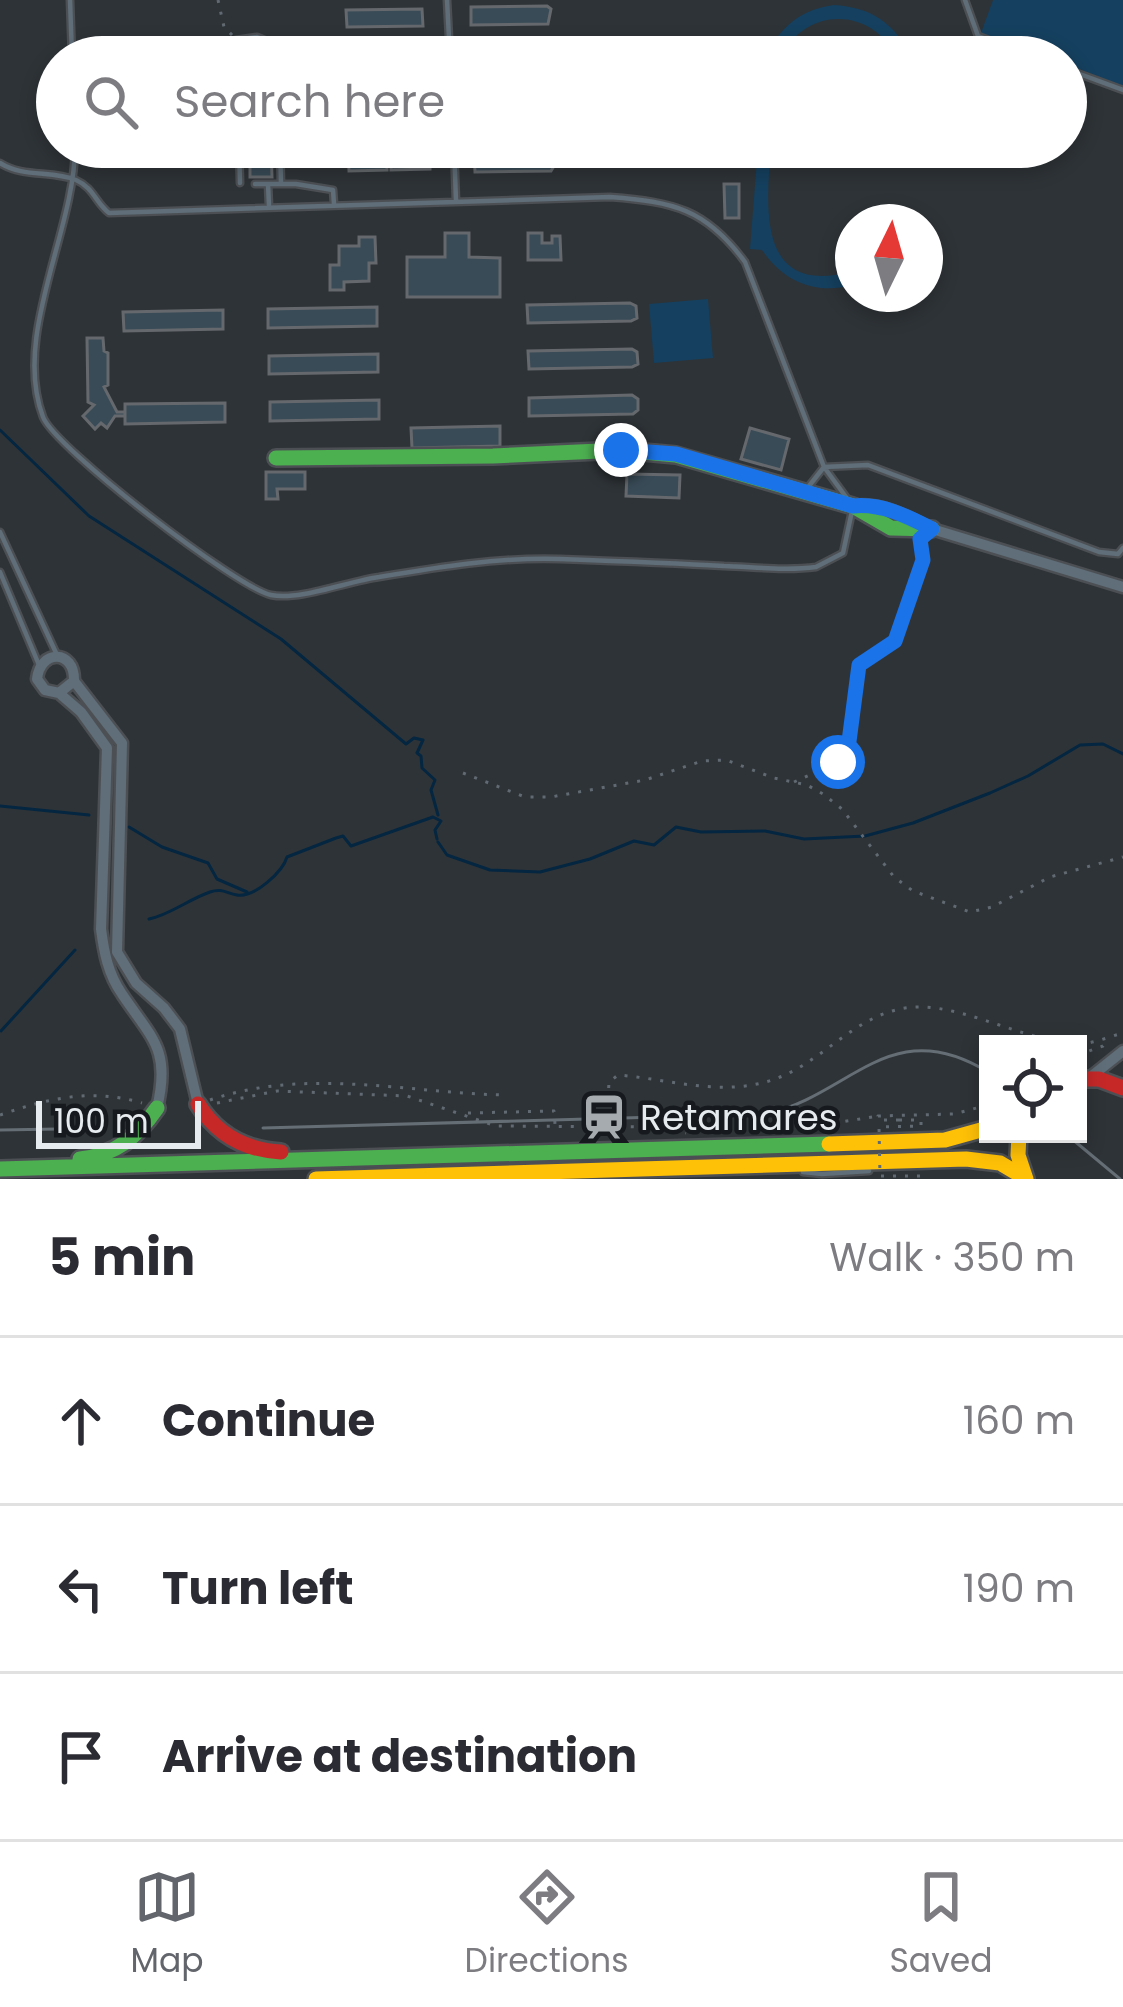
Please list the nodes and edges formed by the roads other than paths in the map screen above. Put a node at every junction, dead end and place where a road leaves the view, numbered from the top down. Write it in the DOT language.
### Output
graph roads {
  1 [pos="70,0"];
  2 [pos="447,0"];
  3 [pos="965,0"];
  4 [pos="71,36"];
  5 [pos="449,36"];
  6 [pos="978,36"];
  7 [pos="1087,77"];
  8 [pos="1123,90"];
  9 [pos="0,163"];
  10 [pos="72,168"];
  11 [pos="240,168"];
  12 [pos="281,168"];
  13 [pos="455,168"];
  14 [pos="71,178"];
  15 [pos="240,183"];
  16 [pos="255,184"];
  17 [pos="268,184"];
  18 [pos="281,184"];
  19 [pos="456,201"];
  20 [pos="334,204"];
  21 [pos="269,206"];
  22 [pos="276,458"];
  23 [pos="824,467"];
  24 [pos="807,491"];
  25 [pos="853,506"];
  26 [pos="932,529"];
  27 [pos="0,532"];
  28 [pos="1123,548"];
  29 [pos="0,572"];
  30 [pos="1123,587"];
  31 [pos="57,655"];
  32 [pos="39,665"];
  33 [pos="74,681"];
  34 [pos="59,693"];
  35 [pos="122,743"];
  36 [pos="107,748"];
  37 [pos="1123,1052"];
  38 [pos="1087,1075"];
  39 [pos="1087,1079"];
  40 [pos="1123,1088"];
  41 [pos="200,1106"];
  42 [pos="157,1108"];
  43 [pos="979,1131"];
  44 [pos="1019,1143"];
  45 [pos="785,1147"];
  46 [pos="308,1157"];
  47 [pos="4,1169"];
  48 [pos="1026,1178"];
  49 [pos="316,1179"];
  1 -- 4 [label="lane"];
  2 -- 5 [label="lane"];
  3 -- 6 [label="lane"];
  7 -- 8 [label="lane"];
  9 -- 14 [label="lane"];
  10 -- 14 [label="lane"];
  11 -- 15 [label="lane"];
  12 -- 18 [label="lane"];
  13 -- 19 [label="lane"];
  14 -- 21 [label="lane"];
  14 -- 25 [label="lane"];
  16 -- 17 [label="lane"];
  17 -- 18 [label="lane"];
  17 -- 21 [label="lane"];
  18 -- 20 [label="lane"];
  19 -- 20 [label="lane"];
  19 -- 23 [label="lane"];
  20 -- 21 [label="lane"];
  22 -- 24 [label="main road"];
  23 -- 24 [label="lane"];
  23 -- 25 [label="lane"];
  23 -- 28 [label="lane"];
  24 -- 25 [label="main road"];
  25 -- 26 [label="main road"];
  26 -- 30 [label="street"];
  27 -- 31 [label="lane"];
  29 -- 32 [label="lane"];
  31 -- 32 [label="street"];
  31 -- 33 [label="street"];
  32 -- 34 [label="street"];
  33 -- 34 [label="street"];
  33 -- 35 [label="street"];
  34 -- 36 [label="street"];
  35 -- 36 [label="street"];
  35 -- 41 [label="street"];
  36 -- 42 [label="street"];
  37 -- 38 [label="street"];
  39 -- 40 [label="main road"];
  41 -- 46 [label="main road"];
  42 -- 47 [label="main road"];
  43 -- 45 [label="main road"];
  44 -- 48 [label="main road"];
  45 -- 46 [label="main road"];
  45 -- 48 [label="main road"];
  45 -- 49 [label="main road"];
  46 -- 47 [label="main road"];
}
